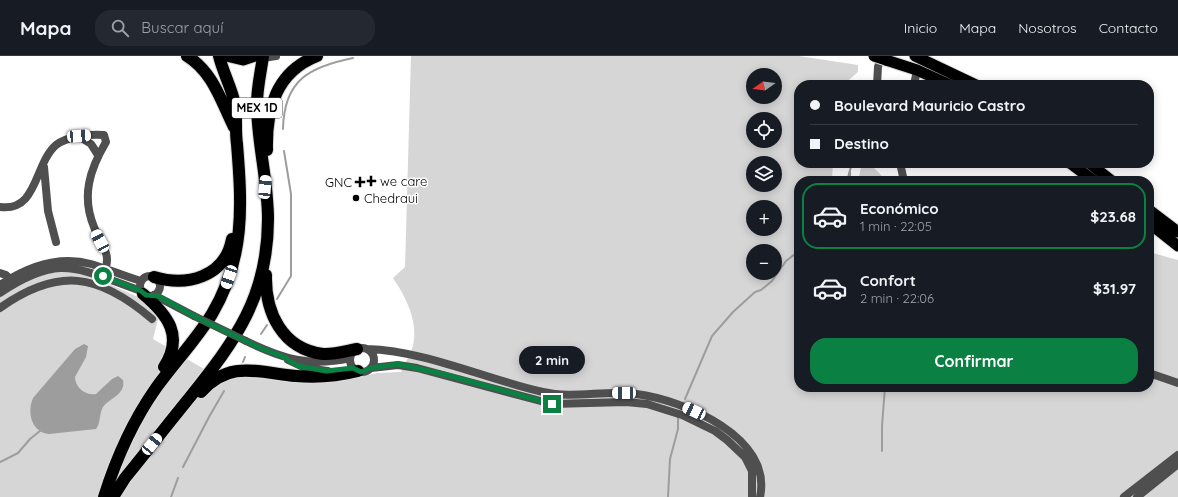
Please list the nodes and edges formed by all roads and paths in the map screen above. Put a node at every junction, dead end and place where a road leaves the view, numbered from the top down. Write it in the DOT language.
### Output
graph roads {
  1 [pos="186,56"];
  2 [pos="219,56"];
  3 [pos="226,56"];
  4 [pos="276,56"];
  5 [pos="317,56"];
  6 [pos="874,56"];
  7 [pos="915,56"];
  8 [pos="260,57"];
  9 [pos="884,58"];
  10 [pos="917,70"];
  11 [pos="877,80"];
  12 [pos="915,80"];
  13 [pos="939,80"];
  14 [pos="965,80"];
  15 [pos="237,132"];
  16 [pos="79,136"];
  17 [pos="98,156"];
  18 [pos="44,164"];
  19 [pos="1077,168"];
  20 [pos="1095,168"];
  21 [pos="1087,176"];
  22 [pos="1106,176"];
  23 [pos="240,186"];
  24 [pos="265,187"];
  25 [pos="0,207"];
  26 [pos="1154,214"];
  27 [pos="1154,227"];
  28 [pos="1178,232"];
  29 [pos="56,242"];
  30 [pos="1178,246"];
  31 [pos="266,251"];
  32 [pos="79,265"];
  33 [pos="0,273"];
  34 [pos="105,273"];
  35 [pos="76,280"];
  36 [pos="157,280"];
  37 [pos="12,281"];
  38 [pos="141,281"];
  39 [pos="0,285"];
  40 [pos="0,293"];
  41 [pos="146,293"];
  42 [pos="171,304"];
  43 [pos="0,308"];
  44 [pos="152,318"];
  45 [pos="358,352"];
  46 [pos="282,356"];
  47 [pos="446,365"];
  48 [pos="371,368"];
  49 [pos="355,370"];
  50 [pos="443,374"];
  51 [pos="1154,375"];
  52 [pos="1178,383"];
  53 [pos="1178,455"];
  54 [pos="1178,464"];
  55 [pos="756,470"];
  56 [pos="1144,485"];
  57 [pos="99,497"];
  58 [pos="104,497"];
  59 [pos="114,497"];
  60 [pos="119,497"];
  61 [pos="752,497"];
  62 [pos="760,497"];
  63 [pos="1124,497"];
  64 [pos="1137,497"];
  1 -- 15 [label="highway"];
  2 -- 15 [label="highway, MEX 1D"];
  3 -- 8 [label="highway"];
  4 -- 8 [label="street"];
  5 -- 24 [label="highway"];
  6 -- 9 [label="highway, bridge"];
  7 -- 14 [label="highway"];
  8 -- 24 [label="highway, MEX 1D"];
  9 -- 10 [label="highway"];
  9 -- 11 [label="street"];
  10 -- 12 [label="street"];
  10 -- 13 [label="highway"];
  15 -- 23 [label="highway, MEX 1D"];
  16 -- 17 [label="street"];
  16 -- 17 [label="street"];
  16 -- 18 [label="street"];
  17 -- 34 [label="street"];
  18 -- 25 [label="street"];
  18 -- 29 [label="street"];
  19 -- 21 [label="highway"];
  20 -- 22 [label="highway"];
  23 -- 36 [label="highway"];
  23 -- 58 [label="highway, MEX 1D"];
  24 -- 31 [label="highway, MEX 1D"];
  26 -- 28 [label="highway"];
  27 -- 30 [label="highway"];
  31 -- 45 [label="highway"];
  31 -- 59 [label="highway, MEX 1D"];
  32 -- 34 [label="street"];
  32 -- 35 [label="street"];
  32 -- 37 [label="street"];
  33 -- 37 [label="street"];
  34 -- 38 [label="street"];
  34 -- 41 [label="street"];
  35 -- 43 [label="street"];
  35 -- 44 [label="street"];
  36 -- 38 [label="street"];
  36 -- 41 [label="street"];
  36 -- 42 [label="street"];
  37 -- 39 [label="street"];
  37 -- 40 [label="street"];
  38 -- 41 [label="street"];
  41 -- 42 [label="street"];
  41 -- 57 [label="highway"];
  42 -- 46 [label="street, bridge"];
  45 -- 46 [label="street"];
  45 -- 47 [label="street"];
  45 -- 48 [label="street"];
  45 -- 49 [label="street"];
  46 -- 49 [label="street"];
  47 -- 50 [label="street"];
  47 -- 55 [label="street"];
  48 -- 49 [label="street"];
  48 -- 50 [label="street"];
  49 -- 60 [label="highway"];
  50 -- 55 [label="street"];
  51 -- 52 [label="street"];
  53 -- 56 [label="street"];
  54 -- 56 [label="street"];
  55 -- 61 [label="street"];
  55 -- 62 [label="street"];
  56 -- 63 [label="street"];
  56 -- 64 [label="street"];
}
